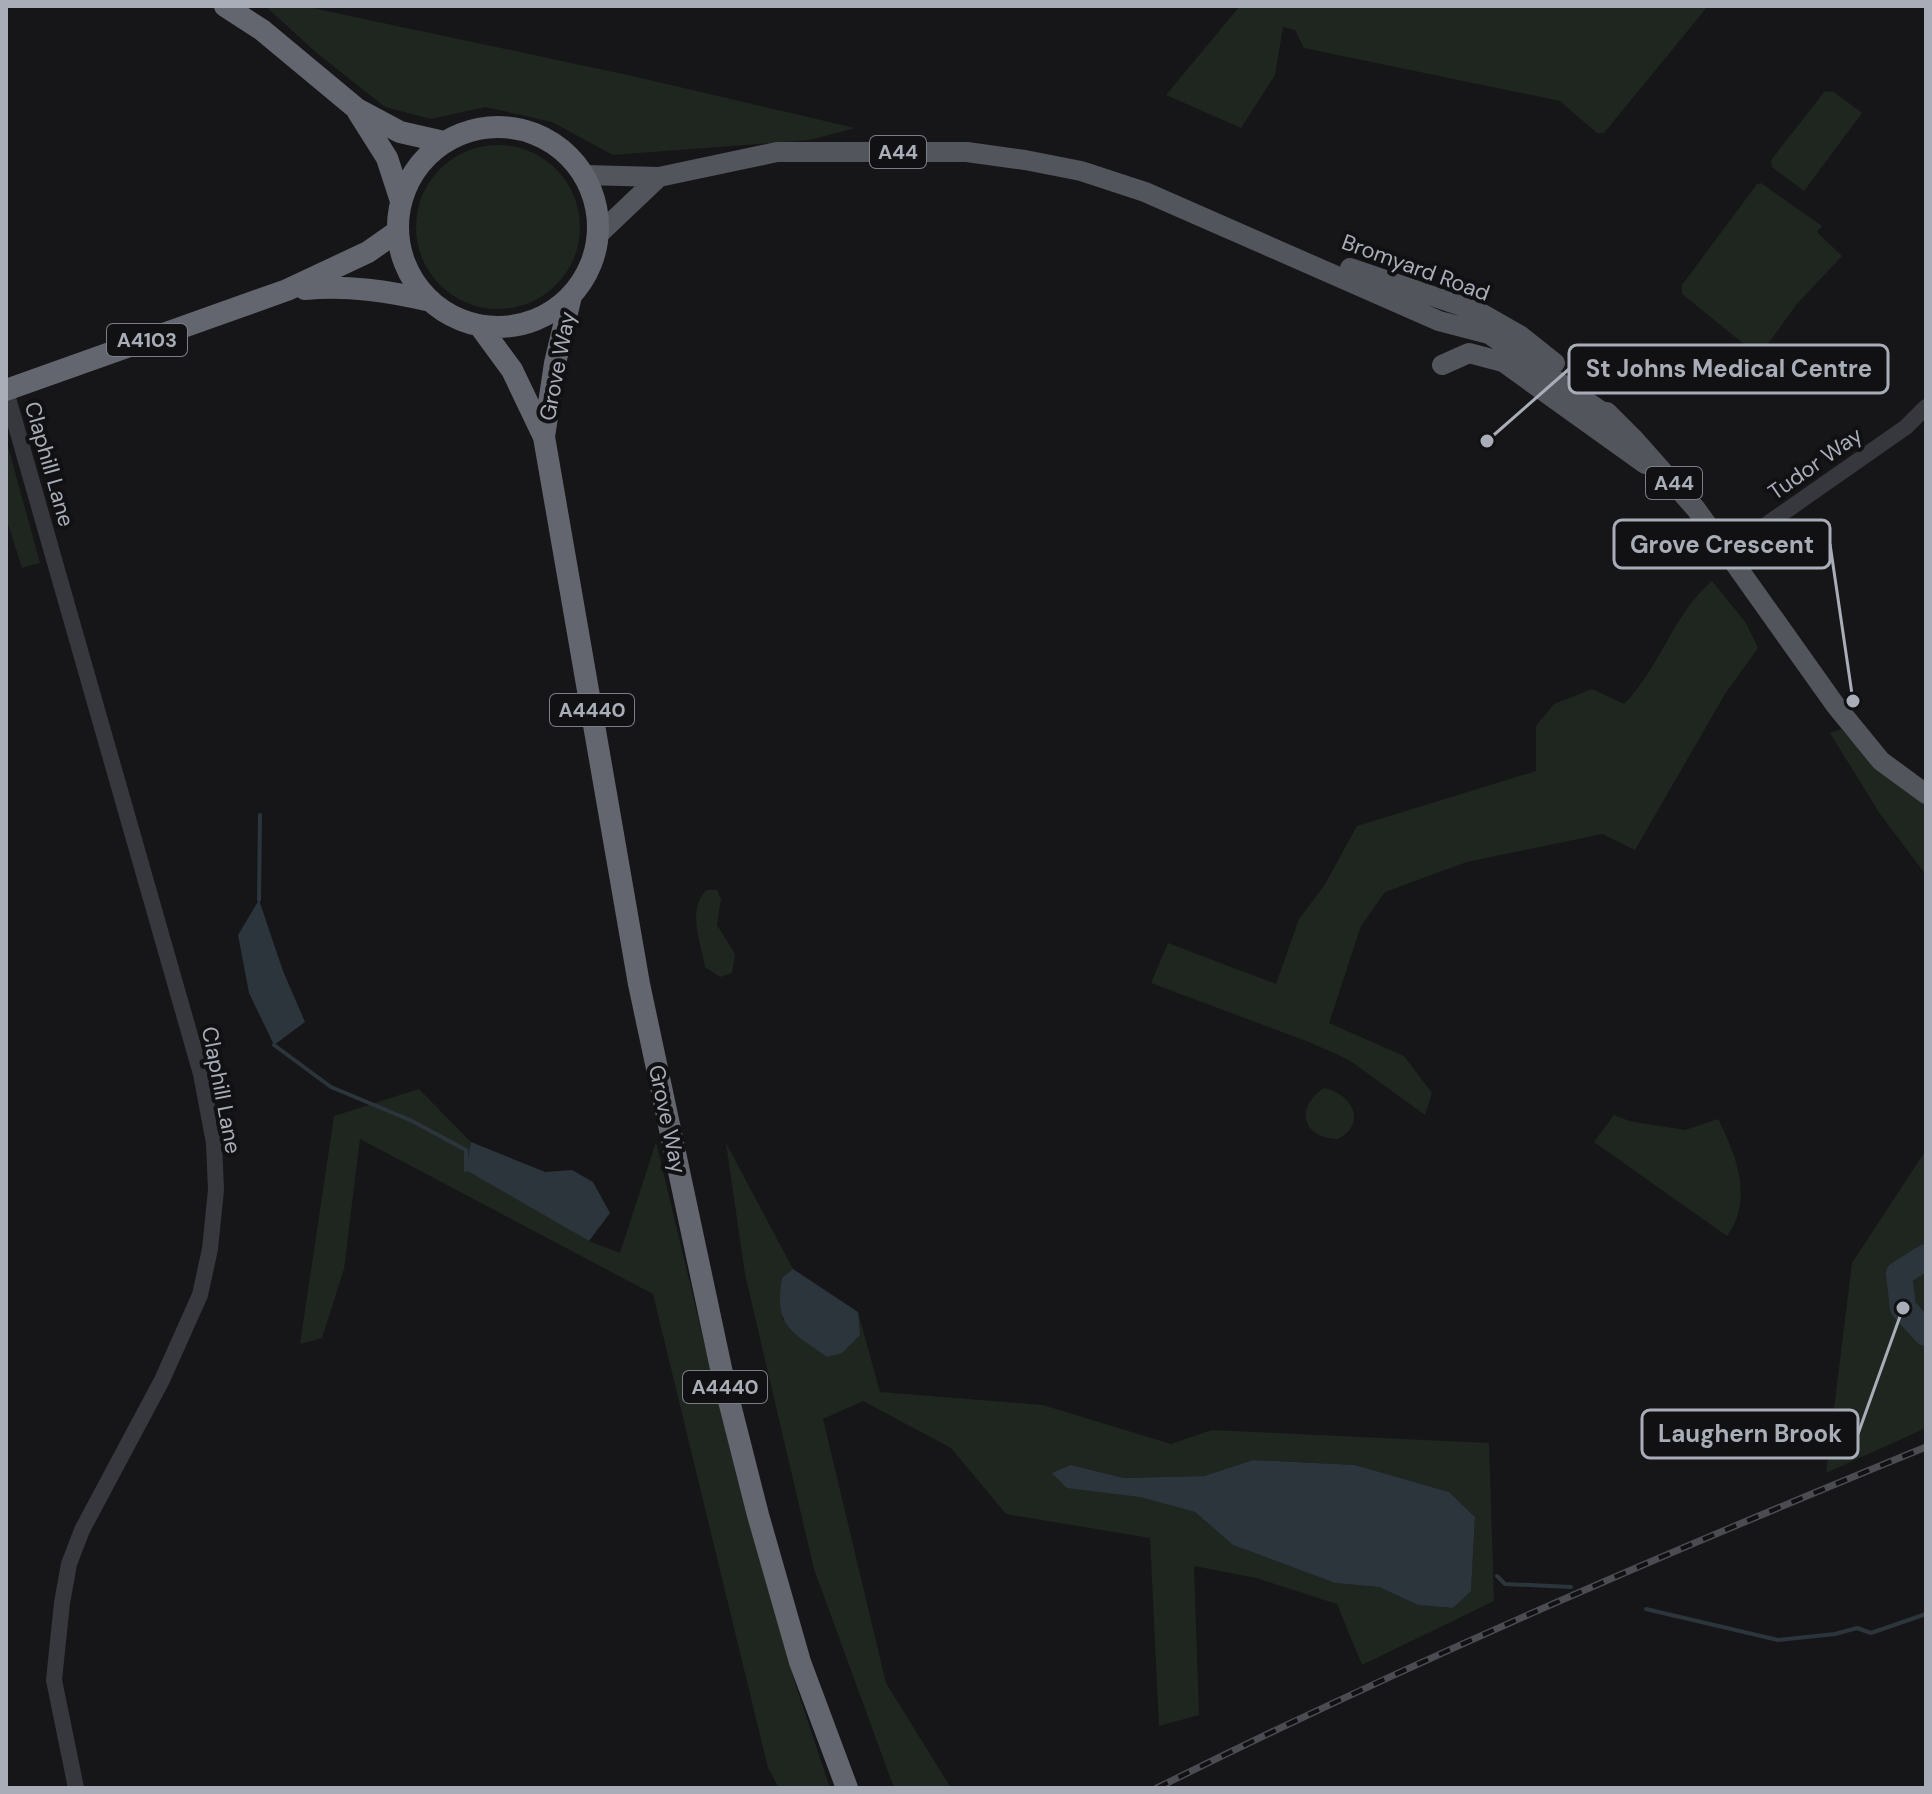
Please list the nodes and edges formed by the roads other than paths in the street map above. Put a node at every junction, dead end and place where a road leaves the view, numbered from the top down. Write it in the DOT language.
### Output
graph roads {
  1 [pos="225,6"];
  2 [pos="357,109"];
  3 [pos="444,142"];
  4 [pos="585,175"];
  5 [pos="659,177"];
  6 [pos="401,201"];
  7 [pos="398,231"];
  8 [pos="599,234"];
  9 [pos="287,290"];
  10 [pos="571,296"];
  11 [pos="431,301"];
  12 [pos="479,325"];
  13 [pos="1442,365"];
  14 [pos="6,390"];
  15 [pos="1926,407"];
  16 [pos="544,437"];
  17 [pos="1680,490"];
  18 [pos="1727,552"];
  19 [pos="1926,794"];
  20 [pos="76,1788"];
  21 [pos="847,1788"];
  1 -- 2 [label="highway"];
  2 -- 3 [label="highway"];
  2 -- 6 [label="highway"];
  3 -- 4 [label="highway"];
  3 -- 6 [label="highway"];
  4 -- 5 [label="main road, Bromyard Road / A44"];
  4 -- 8 [label="highway"];
  5 -- 8 [label="main road"];
  5 -- 17 [label="main road, Bromyard Road / A44"];
  6 -- 7 [label="highway"];
  7 -- 9 [label="highway, A4103"];
  7 -- 11 [label="highway"];
  8 -- 10 [label="highway"];
  9 -- 11 [label="highway, A4103"];
  9 -- 14 [label="highway, A4103"];
  10 -- 12 [label="highway"];
  10 -- 16 [label="highway, Grove Way / A4440"];
  11 -- 12 [label="highway"];
  12 -- 16 [label="highway, Grove Way / A4440"];
  13 -- 17 [label="main road"];
  14 -- 20 [label="street, Claphill Lane"];
  15 -- 18 [label="street, Tudor Way"];
  16 -- 21 [label="highway, Grove Way / A4440"];
  17 -- 18 [label="main road, Bromyard Road / A44"];
  18 -- 19 [label="main road, Bromyard Road / A44"];
}
